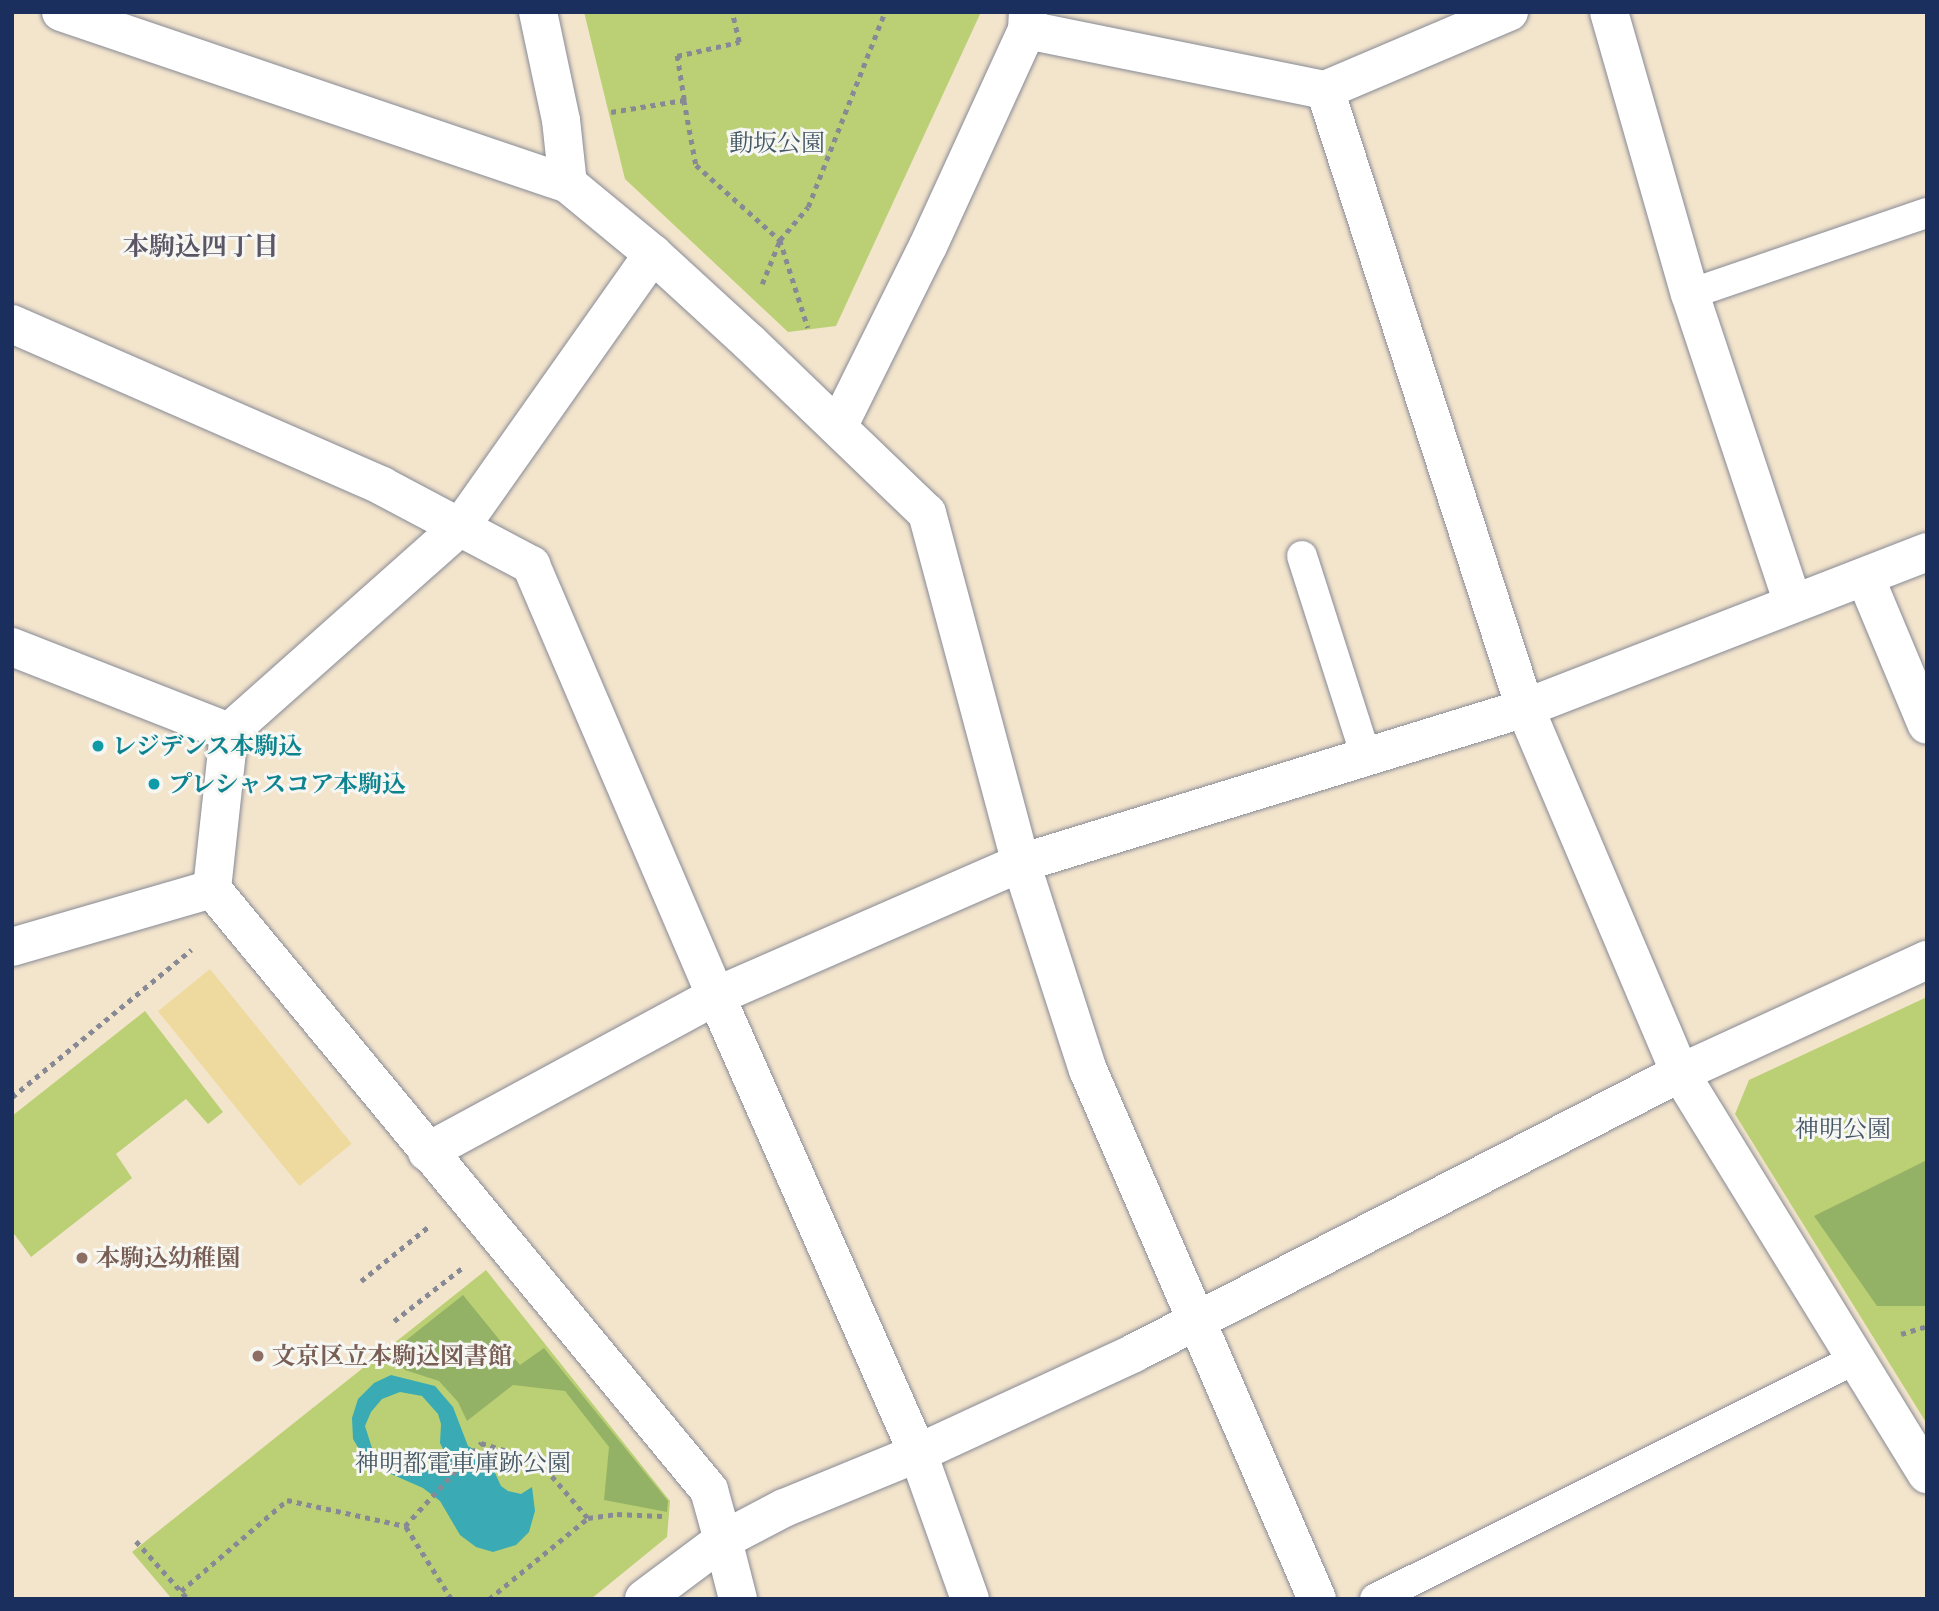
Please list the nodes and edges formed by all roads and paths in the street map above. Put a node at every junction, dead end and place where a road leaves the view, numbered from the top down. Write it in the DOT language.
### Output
graph roads {
  1 [pos="61,12"];
  2 [pos="538,12"];
  3 [pos="732,12"];
  4 [pos="885,12"];
  5 [pos="1509,12"];
  6 [pos="1609,12"];
  7 [pos="1028,21"];
  8 [pos="1325,90"];
  9 [pos="684,100"];
  10 [pos="561,120"];
  11 [pos="568,184"];
  12 [pos="1927,213"];
  13 [pos="780,240"];
  14 [pos="653,254"];
  15 [pos="762,283"];
  16 [pos="1690,294"];
  17 [pos="12,324"];
  18 [pos="839,425"];
  19 [pos="461,526"];
  20 [pos="1927,552"];
  21 [pos="1302,556"];
  22 [pos="1865,577"];
  23 [pos="1793,603"];
  24 [pos="12,647"];
  25 [pos="1525,708"];
  26 [pos="1927,725"];
  27 [pos="229,732"];
  28 [pos="1366,757"];
  29 [pos="1021,863"];
  30 [pos="222,903"];
  31 [pos="12,947"];
  32 [pos="1927,960"];
  33 [pos="716,996"];
  34 [pos="1680,1073"];
  35 [pos="12,1097"];
  36 [pos="427,1152"];
  37 [pos="436,1221"];
  38 [pos="499,1240"];
  39 [pos="361,1281"];
  40 [pos="1198,1320"];
  41 [pos="394,1321"];
  42 [pos="1856,1359"];
  43 [pos="918,1453"];
  44 [pos="1927,1474"];
  45 [pos="668,1517"];
  46 [pos="588,1518"];
  47 [pos="405,1526"];
  48 [pos="136,1541"];
  49 [pos="723,1541"];
  50 [pos="181,1591"];
  51 [pos="188,1599"];
  52 [pos="451,1599"];
  53 [pos="489,1599"];
  54 [pos="644,1599"];
  55 [pos="738,1599"];
  56 [pos="970,1599"];
  57 [pos="1317,1599"];
  58 [pos="1375,1599"];
  1 -- 11 [label="street"];
  2 -- 10 [label="street"];
  3 -- 9 [label="path"];
  4 -- 13 [label="path"];
  5 -- 8 [label="street"];
  6 -- 16 [label="street"];
  7 -- 8 [label="street"];
  7 -- 18 [label="street"];
  8 -- 25 [label="street"];
  9 -- 10 [label="path"];
  9 -- 13 [label="path"];
  10 -- 11 [label="street"];
  11 -- 14 [label="street"];
  12 -- 16 [label="lane"];
  13 -- 15 [label="path"];
  14 -- 18 [label="street"];
  14 -- 19 [label="street"];
  16 -- 23 [label="street"];
  17 -- 19 [label="street"];
  18 -- 29 [label="street"];
  19 -- 27 [label="street"];
  19 -- 33 [label="street"];
  20 -- 22 [label="street"];
  21 -- 28 [label="lane"];
  22 -- 23 [label="street"];
  22 -- 26 [label="street"];
  23 -- 25 [label="street"];
  24 -- 27 [label="street"];
  25 -- 28 [label="street"];
  25 -- 34 [label="street"];
  27 -- 30 [label="street"];
  28 -- 29 [label="street"];
  29 -- 33 [label="street"];
  29 -- 40 [label="street"];
  30 -- 31 [label="street"];
  30 -- 35 [label="path"];
  30 -- 36 [label="street"];
  32 -- 34 [label="street"];
  33 -- 36 [label="street"];
  33 -- 43 [label="street"];
  34 -- 40 [label="street"];
  34 -- 42 [label="street"];
  36 -- 38 [label="street"];
  37 -- 39 [label="path"];
  38 -- 41 [label="path"];
  38 -- 49 [label="street"];
  40 -- 43 [label="street"];
  40 -- 57 [label="street"];
  42 -- 44 [label="street"];
  42 -- 58 [label="lane"];
  43 -- 49 [label="street"];
  43 -- 56 [label="street"];
  45 -- 46 [label="path"];
  46 -- 47 [label="path"];
  46 -- 53 [label="path"];
  47 -- 50 [label="path"];
  47 -- 52 [label="path"];
  48 -- 50 [label="path"];
  49 -- 54 [label="street"];
  49 -- 55 [label="street"];
  50 -- 51 [label="path"];
}
